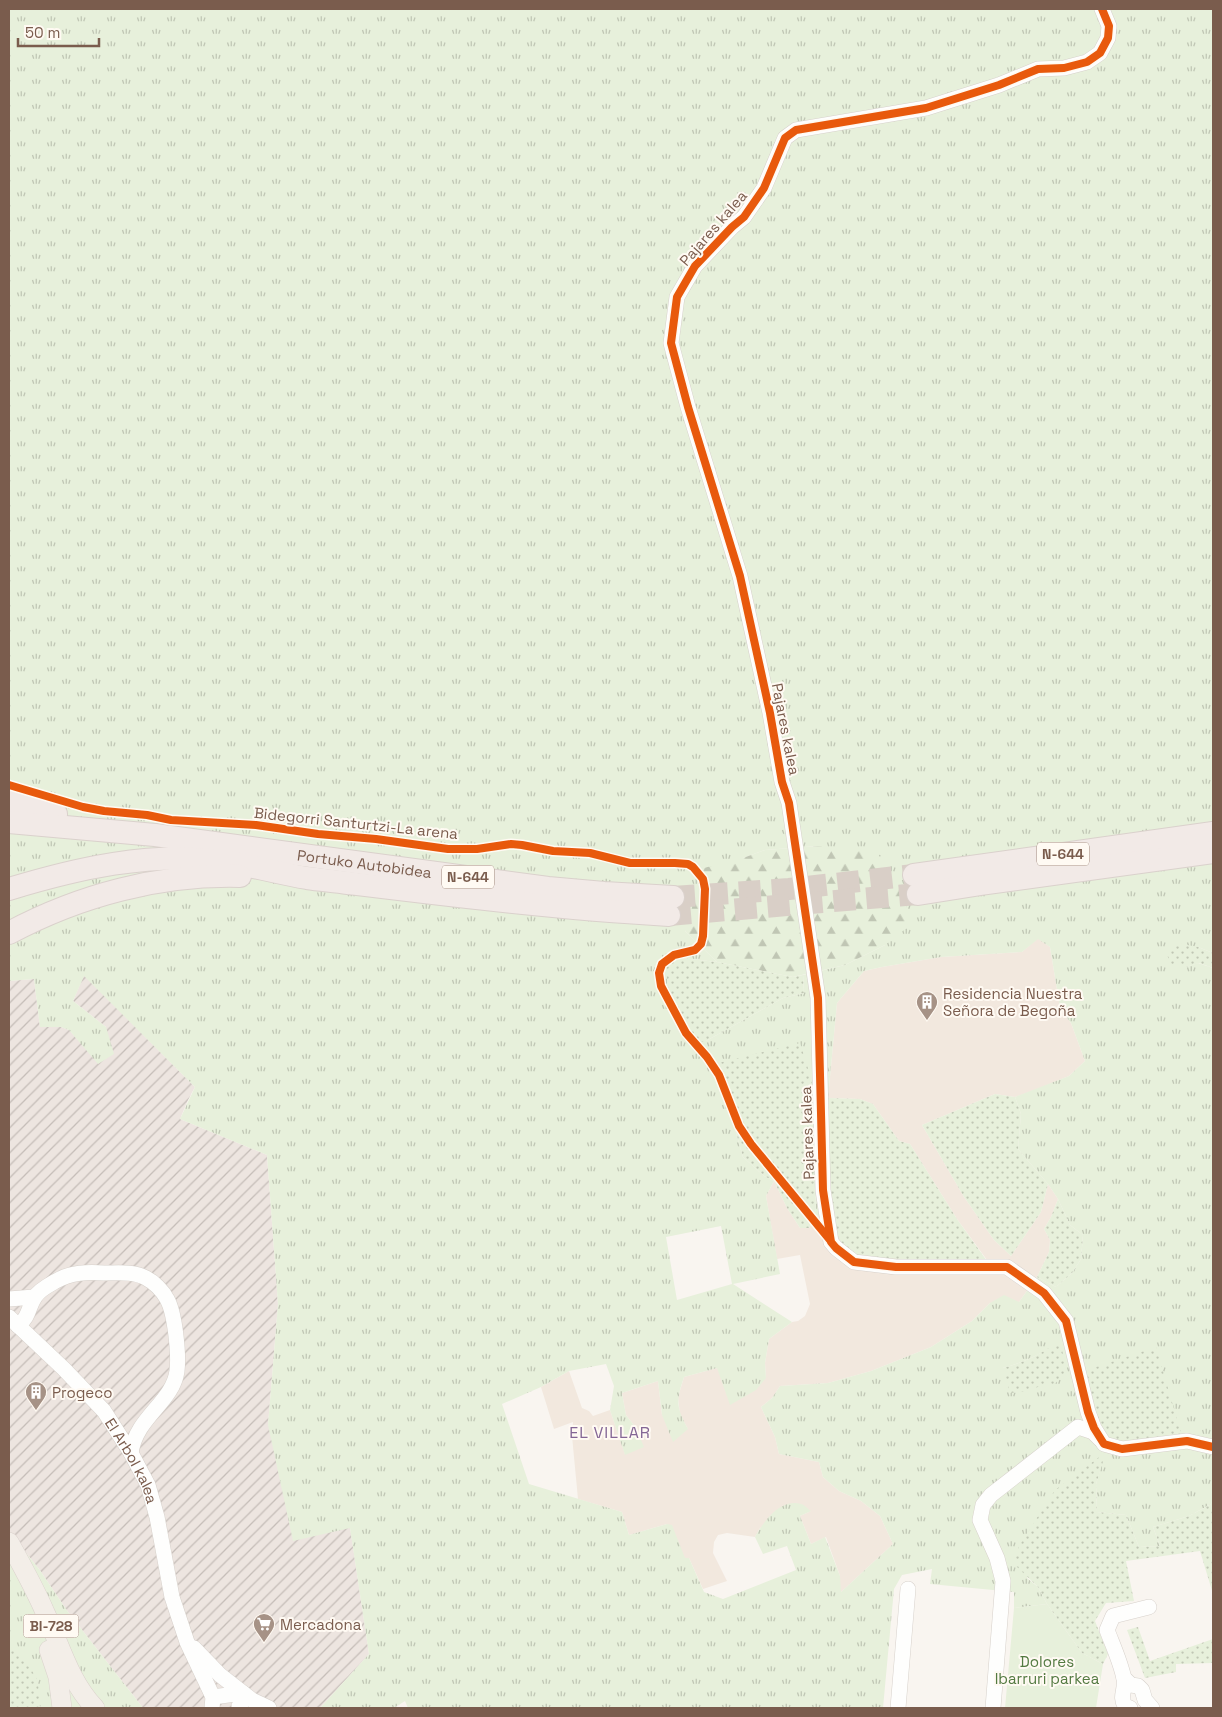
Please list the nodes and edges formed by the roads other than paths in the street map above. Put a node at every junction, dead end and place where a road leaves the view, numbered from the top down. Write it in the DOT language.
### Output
graph roads {
  1 [pos="1102,9"];
  2 [pos="9,801"];
  3 [pos="9,822"];
  4 [pos="1213,833"];
  5 [pos="155,835"];
  6 [pos="1213,852"];
  7 [pos="308,878"];
  8 [pos="9,889"];
  9 [pos="9,933"];
  10 [pos="34,1297"];
  11 [pos="9,1299"];
  12 [pos="13,1322"];
  13 [pos="1088,1412"];
  14 [pos="1078,1428"];
  15 [pos="1104,1444"];
  16 [pos="1213,1447"];
  17 [pos="132,1453"];
  18 [pos="9,1542"];
  19 [pos="9,1566"];
  20 [pos="908,1589"];
  21 [pos="1149,1608"];
  22 [pos="187,1642"];
  23 [pos="1124,1678"];
  24 [pos="242,1702"];
  25 [pos="212,1703"];
  26 [pos="62,1708"];
  27 [pos="95,1708"];
  28 [pos="269,1708"];
  29 [pos="898,1708"];
  30 [pos="993,1708"];
  31 [pos="1130,1708"];
  32 [pos="1152,1708"];
  1 -- 13 [label="street, Pajares kalea"];
  2 -- 5 [label="highway, N-644"];
  3 -- 5 [label="highway, N-644"];
  4 -- 6 [label="highway, N-644"];
  5 -- 7 [label="highway, Portuko Autobidea / N-644"];
  7 -- 8 [label="highway"];
  7 -- 9 [label="highway, N-644"];
  10 -- 11 [label="street"];
  10 -- 12 [label="street"];
  10 -- 17 [label="street"];
  12 -- 17 [label="street, El Arbol kalea"];
  13 -- 14 [label="street"];
  13 -- 15 [label="street, Pajares kalea"];
  14 -- 15 [label="street"];
  14 -- 30 [label="street"];
  15 -- 16 [label="street"];
  17 -- 22 [label="street, El Arbol kalea"];
  18 -- 27 [label="main road, BI-728"];
  19 -- 26 [label="main road, BI-728"];
  20 -- 29 [label="street"];
  21 -- 23 [label="street"];
  22 -- 24 [label="street, El Arbol kalea"];
  22 -- 25 [label="street, El Arbol kalea"];
  23 -- 31 [label="street"];
  23 -- 32 [label="street"];
  24 -- 25 [label="street"];
  24 -- 28 [label="street, El Arbol kalea"];
}
